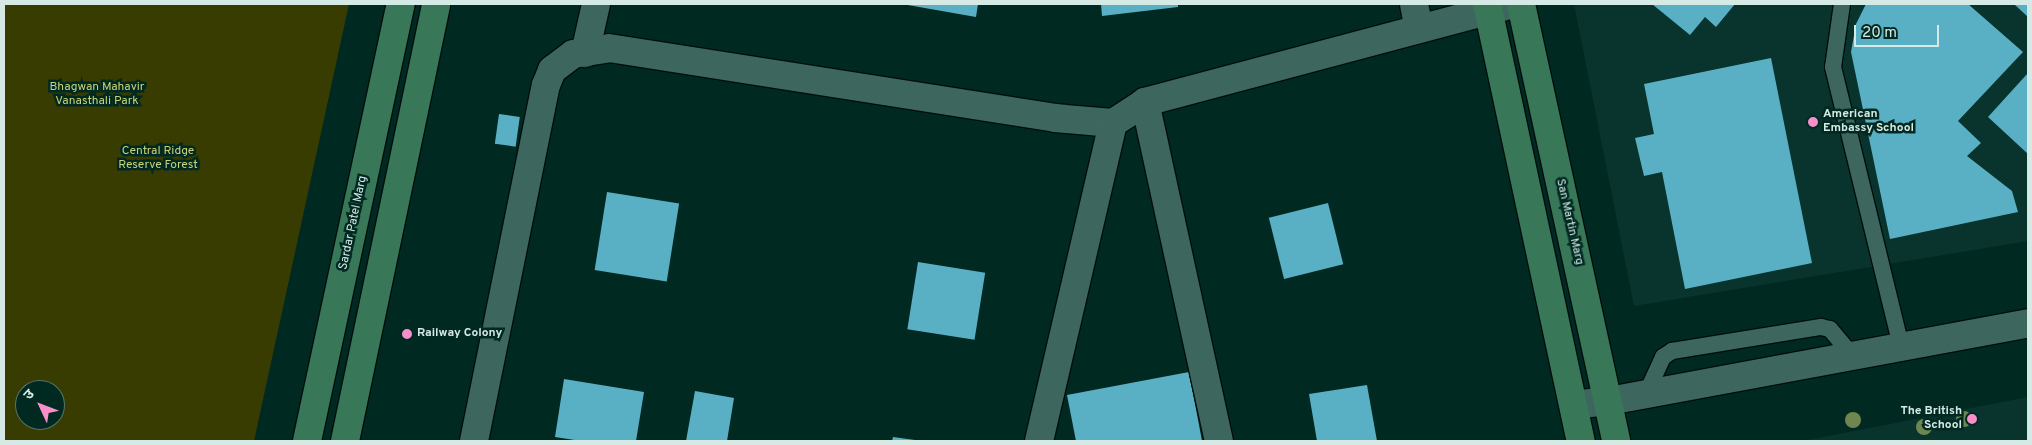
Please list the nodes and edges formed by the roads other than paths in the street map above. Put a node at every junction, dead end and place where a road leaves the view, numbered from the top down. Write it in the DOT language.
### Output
graph roads {
  1 [pos="400,4"];
  2 [pos="436,4"];
  3 [pos="596,4"];
  4 [pos="1521,4"];
  5 [pos="1842,4"];
  6 [pos="1496,6"];
  7 [pos="1416,16"];
  8 [pos="585,53"];
  9 [pos="1145,102"];
  10 [pos="1113,123"];
  11 [pos="2028,322"];
  12 [pos="1901,347"];
  13 [pos="1853,356"];
  14 [pos="1646,394"];
  15 [pos="1609,401"];
  16 [pos="1574,405"];
  17 [pos="307,441"];
  18 [pos="345,441"];
  19 [pos="474,441"];
  20 [pos="1039,441"];
  21 [pos="1219,441"];
  22 [pos="1581,441"];
  23 [pos="1616,441"];
  1 -- 17 [label="street, Sardar Patel Marg"];
  2 -- 18 [label="street"];
  3 -- 8 [label="street"];
  4 -- 15 [label="street, San Martin Marg"];
  5 -- 12 [label="lane"];
  6 -- 7 [label="street"];
  6 -- 16 [label="street"];
  7 -- 9 [label="street"];
  8 -- 10 [label="street"];
  8 -- 19 [label="street"];
  9 -- 10 [label="street"];
  9 -- 21 [label="street"];
  10 -- 20 [label="street"];
  11 -- 12 [label="street"];
  12 -- 13 [label="street"];
  13 -- 14 [label="street"];
  13 -- 14 [label="lane"];
  14 -- 15 [label="street"];
  15 -- 16 [label="street"];
  15 -- 23 [label="street, San Martin Marg"];
  16 -- 22 [label="street"];
}
